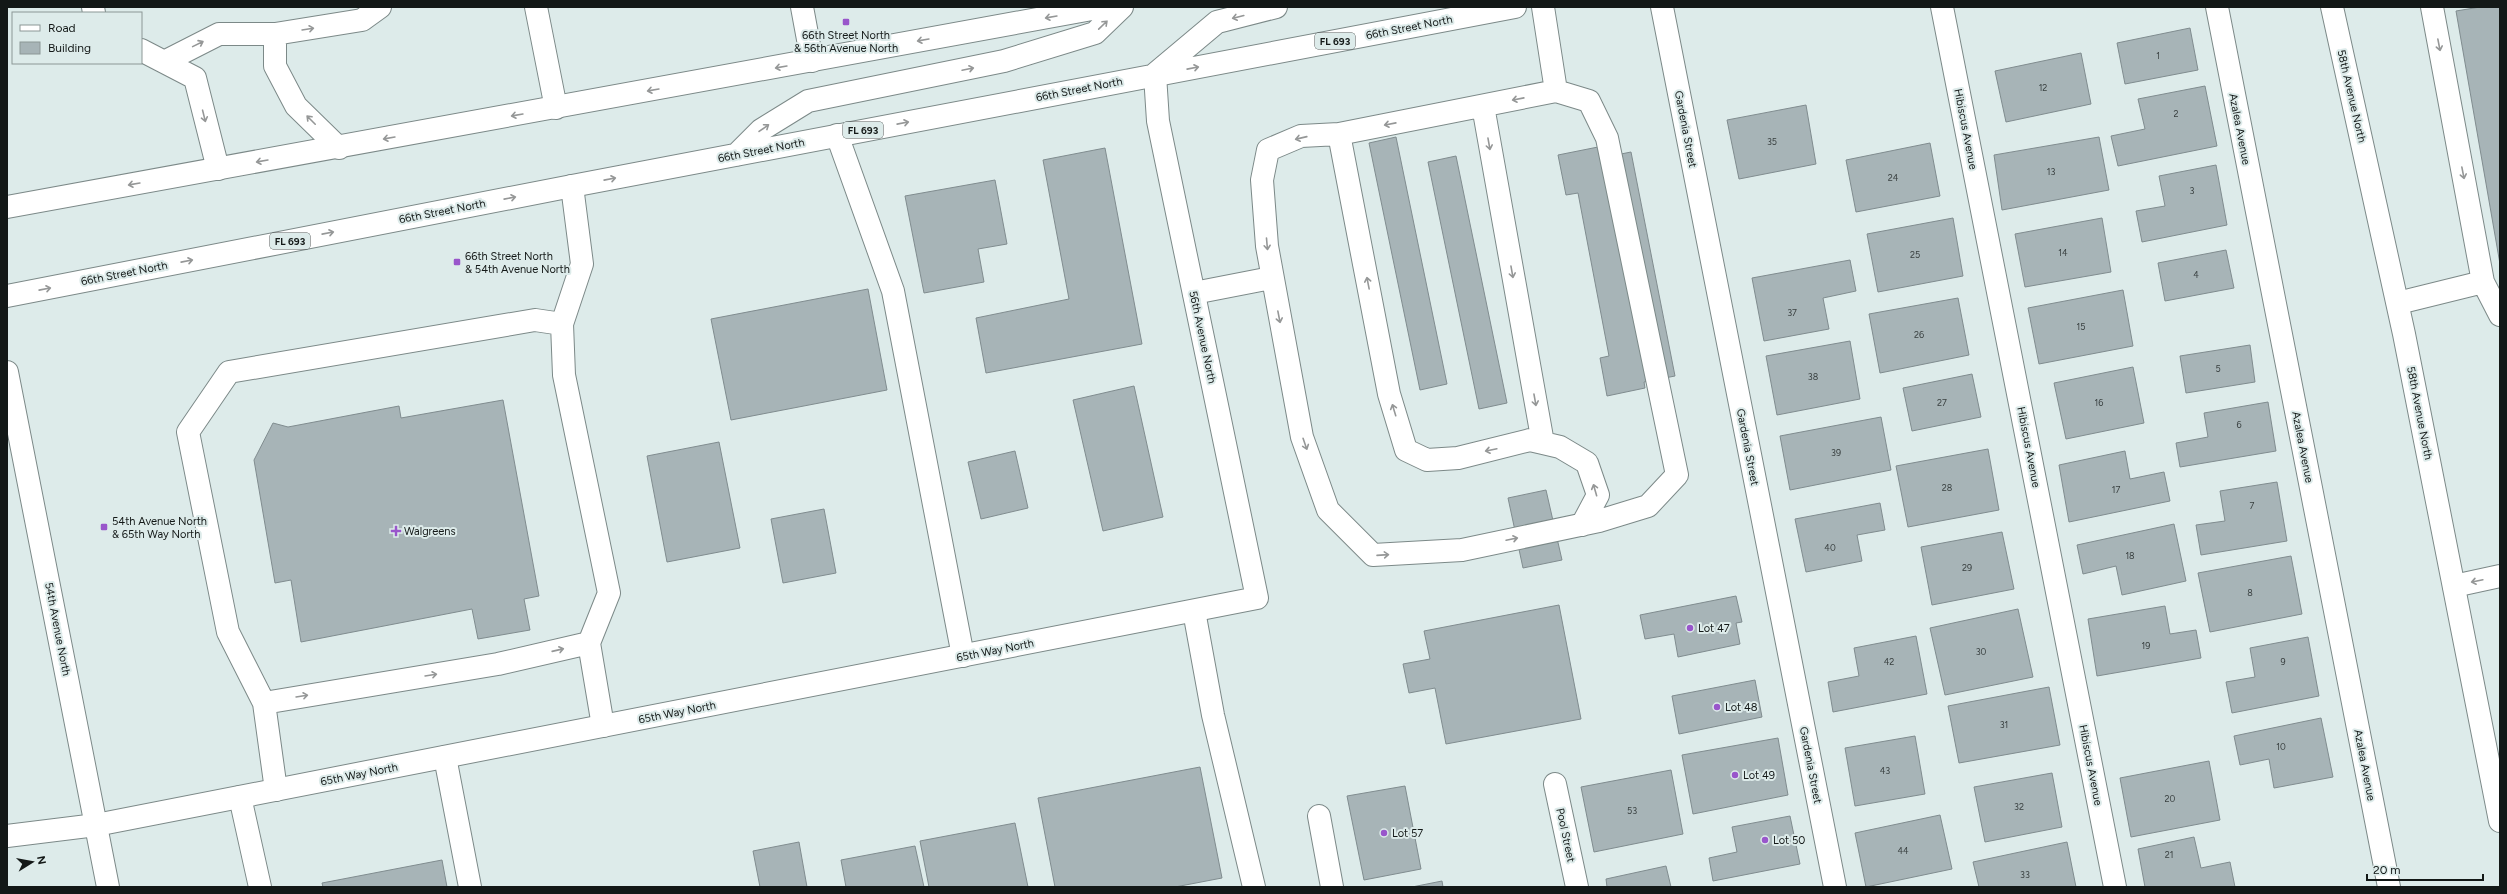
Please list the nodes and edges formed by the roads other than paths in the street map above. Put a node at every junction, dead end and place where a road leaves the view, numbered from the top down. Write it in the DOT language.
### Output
graph roads {
  1 [pos="380,7"];
  2 [pos="536,7"];
  3 [pos="802,7"];
  4 [pos="1103,7"];
  5 [pos="1122,7"];
  6 [pos="1276,7"];
  7 [pos="1515,7"];
  8 [pos="1543,7"];
  9 [pos="1662,7"];
  10 [pos="1942,7"];
  11 [pos="2216,7"];
  12 [pos="2332,7"];
  13 [pos="2432,7"];
  14 [pos="275,34"];
  15 [pos="142,51"];
  16 [pos="812,61"];
  17 [pos="164,62"];
  18 [pos="1154,75"];
  19 [pos="1556,92"];
  20 [pos="1482,106"];
  21 [pos="556,108"];
  22 [pos="1339,134"];
  23 [pos="837,135"];
  24 [pos="339,148"];
  25 [pos="736,155"];
  26 [pos="218,169"];
  27 [pos="572,186"];
  28 [pos="7,207"];
  29 [pos="1271,278"];
  30 [pos="2483,282"];
  31 [pos="1194,293"];
  32 [pos="7,296"];
  33 [pos="2398,303"];
  34 [pos="2500,314"];
  35 [pos="562,324"];
  36 [pos="7,372"];
  37 [pos="1543,443"];
  38 [pos="1582,525"];
  39 [pos="2500,576"];
  40 [pos="2454,586"];
  41 [pos="1257,598"];
  42 [pos="1194,611"];
  43 [pos="589,643"];
  44 [pos="963,656"];
  45 [pos="264,703"];
  46 [pos="603,726"];
  47 [pos="445,757"];
  48 [pos="1555,784"];
  49 [pos="276,790"];
  50 [pos="240,797"];
  51 [pos="1319,816"];
  52 [pos="2500,821"];
  53 [pos="96,825"];
  54 [pos="7,836"];
  55 [pos="108,887"];
  56 [pos="260,887"];
  57 [pos="470,887"];
  58 [pos="1254,887"];
  59 [pos="1332,887"];
  60 [pos="1577,887"];
  61 [pos="1835,887"];
  62 [pos="2115,887"];
  63 [pos="2389,887"];
  14 -- 1 [label="street, one-way"];
  2 -- 21 [label="street"];
  3 -- 16 [label="street"];
  4 -- 16 [label="street, one-way"];
  25 -- 5 [label="street, one-way"];
  6 -- 18 [label="street, one-way"];
  18 -- 7 [label="street, 66th Street North / FL 693, one-way"];
  8 -- 19 [label="street"];
  9 -- 61 [label="street, Gardenia Street"];
  10 -- 62 [label="street, Hibiscus Avenue"];
  11 -- 63 [label="street, Azalea Avenue"];
  12 -- 33 [label="street, 58th Avenue North"];
  13 -- 30 [label="street, one-way"];
  17 -- 14 [label="street, one-way"];
  24 -- 14 [label="street, one-way"];
  15 -- 17 [label="street"];
  16 -- 21 [label="street, one-way"];
  17 -- 26 [label="street, one-way"];
  23 -- 18 [label="street, 66th Street North / FL 693, one-way"];
  18 -- 31 [label="street, 56th Avenue North"];
  19 -- 20 [label="street, one-way"];
  19 -- 38 [label="street"];
  20 -- 22 [label="street, one-way"];
  20 -- 37 [label="street, one-way"];
  21 -- 24 [label="street, one-way"];
  22 -- 29 [label="street, one-way"];
  37 -- 22 [label="street, one-way"];
  23 -- 25 [label="street, 66th Street North / FL 693"];
  23 -- 44 [label="street"];
  24 -- 26 [label="street, one-way"];
  27 -- 25 [label="street, 66th Street North / FL 693, one-way"];
  26 -- 28 [label="street, one-way"];
  32 -- 27 [label="street, 66th Street North / FL 693, one-way"];
  27 -- 35 [label="street"];
  29 -- 31 [label="street"];
  29 -- 38 [label="street, one-way"];
  30 -- 33 [label="street"];
  30 -- 34 [label="street"];
  31 -- 41 [label="street, 56th Avenue North"];
  33 -- 40 [label="street, 58th Avenue North"];
  35 -- 43 [label="street"];
  35 -- 45 [label="street"];
  36 -- 53 [label="street, 54th Avenue North"];
  38 -- 37 [label="street, one-way"];
  39 -- 40 [label="street, one-way"];
  40 -- 52 [label="street, 58th Avenue North"];
  41 -- 42 [label="street, 65th Way North"];
  42 -- 44 [label="street, 65th Way North"];
  42 -- 58 [label="street"];
  45 -- 43 [label="street, one-way"];
  43 -- 46 [label="street"];
  44 -- 46 [label="street, 65th Way North"];
  45 -- 49 [label="street"];
  46 -- 47 [label="street, 65th Way North"];
  47 -- 49 [label="street, 65th Way North"];
  47 -- 57 [label="street"];
  48 -- 60 [label="street, Pool Street"];
  49 -- 50 [label="street, 65th Way North"];
  50 -- 53 [label="street, 65th Way North"];
  50 -- 56 [label="street"];
  51 -- 59 [label="street"];
  53 -- 54 [label="street, 65th Way North"];
  53 -- 55 [label="street, 54th Avenue North"];
}
